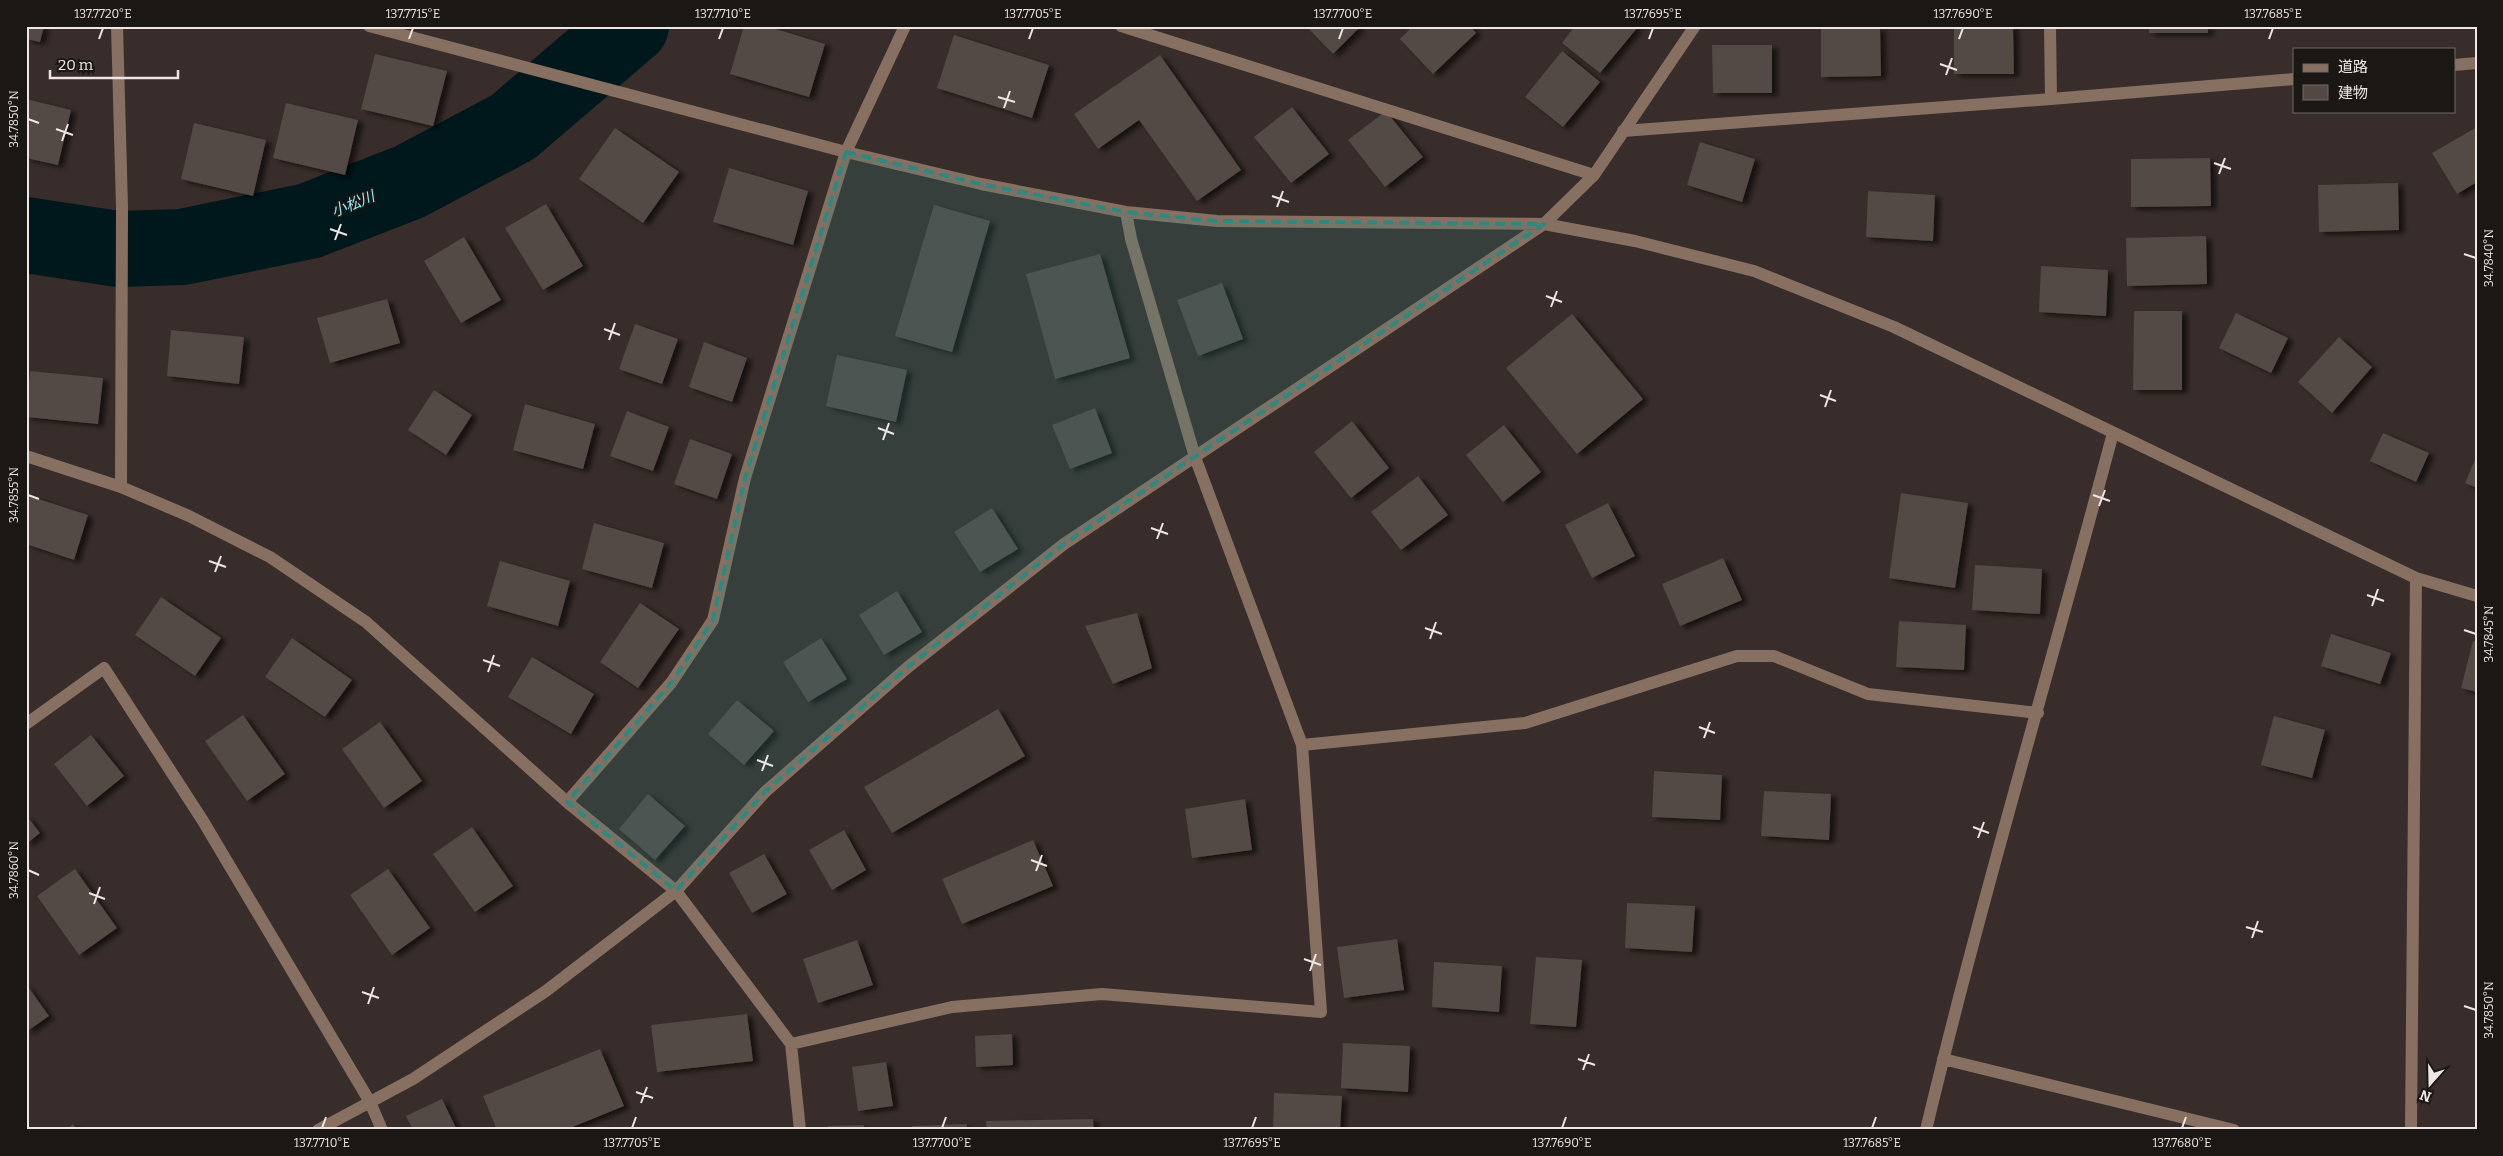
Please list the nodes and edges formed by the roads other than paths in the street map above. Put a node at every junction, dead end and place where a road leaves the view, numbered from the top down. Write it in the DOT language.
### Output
graph roads {
  1 [pos="117,26"];
  2 [pos="369,26"];
  3 [pos="905,26"];
  4 [pos="1121,26"];
  5 [pos="1695,26"];
  6 [pos="2050,26"];
  7 [pos="2477,63"];
  8 [pos="2456,65"];
  9 [pos="2293,78"];
  10 [pos="2051,99"];
  11 [pos="1623,131"];
  12 [pos="846,152"];
  13 [pos="1594,175"];
  14 [pos="1126,212"];
  15 [pos="1544,224"];
  16 [pos="2114,433"];
  17 [pos="26,456"];
  18 [pos="1195,456"];
  19 [pos="121,488"];
  20 [pos="2416,578"];
  21 [pos="2477,596"];
  22 [pos="2038,713"];
  23 [pos="26,724"];
  24 [pos="1302,745"];
  25 [pos="567,802"];
  26 [pos="676,891"];
  27 [pos="791,1044"];
  28 [pos="1943,1059"];
  29 [pos="370,1102"];
  30 [pos="318,1130"];
  31 [pos="382,1130"];
  32 [pos="800,1130"];
  33 [pos="1926,1130"];
  34 [pos="2234,1130"];
  35 [pos="2411,1130"];
  1 -- 19 [label="street"];
  2 -- 12 [label="street"];
  3 -- 12 [label="street"];
  4 -- 13 [label="street"];
  5 -- 11 [label="street"];
  6 -- 10 [label="street"];
  7 -- 8 [label="street"];
  9 -- 10 [label="street"];
  10 -- 11 [label="street"];
  11 -- 13 [label="street"];
  12 -- 14 [label="street"];
  12 -- 25 [label="street"];
  13 -- 15 [label="street"];
  14 -- 15 [label="street"];
  14 -- 18 [label="street"];
  15 -- 16 [label="street"];
  15 -- 18 [label="street"];
  16 -- 20 [label="street"];
  16 -- 22 [label="street"];
  17 -- 19 [label="street"];
  18 -- 24 [label="street"];
  18 -- 26 [label="street"];
  19 -- 25 [label="street"];
  20 -- 21 [label="street"];
  20 -- 35 [label="street"];
  22 -- 24 [label="street"];
  22 -- 28 [label="street"];
  23 -- 29 [label="street"];
  24 -- 27 [label="street"];
  25 -- 26 [label="street"];
  26 -- 27 [label="street"];
  26 -- 29 [label="street"];
  27 -- 32 [label="street"];
  28 -- 33 [label="street"];
  28 -- 34 [label="street"];
  29 -- 30 [label="street"];
  29 -- 31 [label="street"];
}
